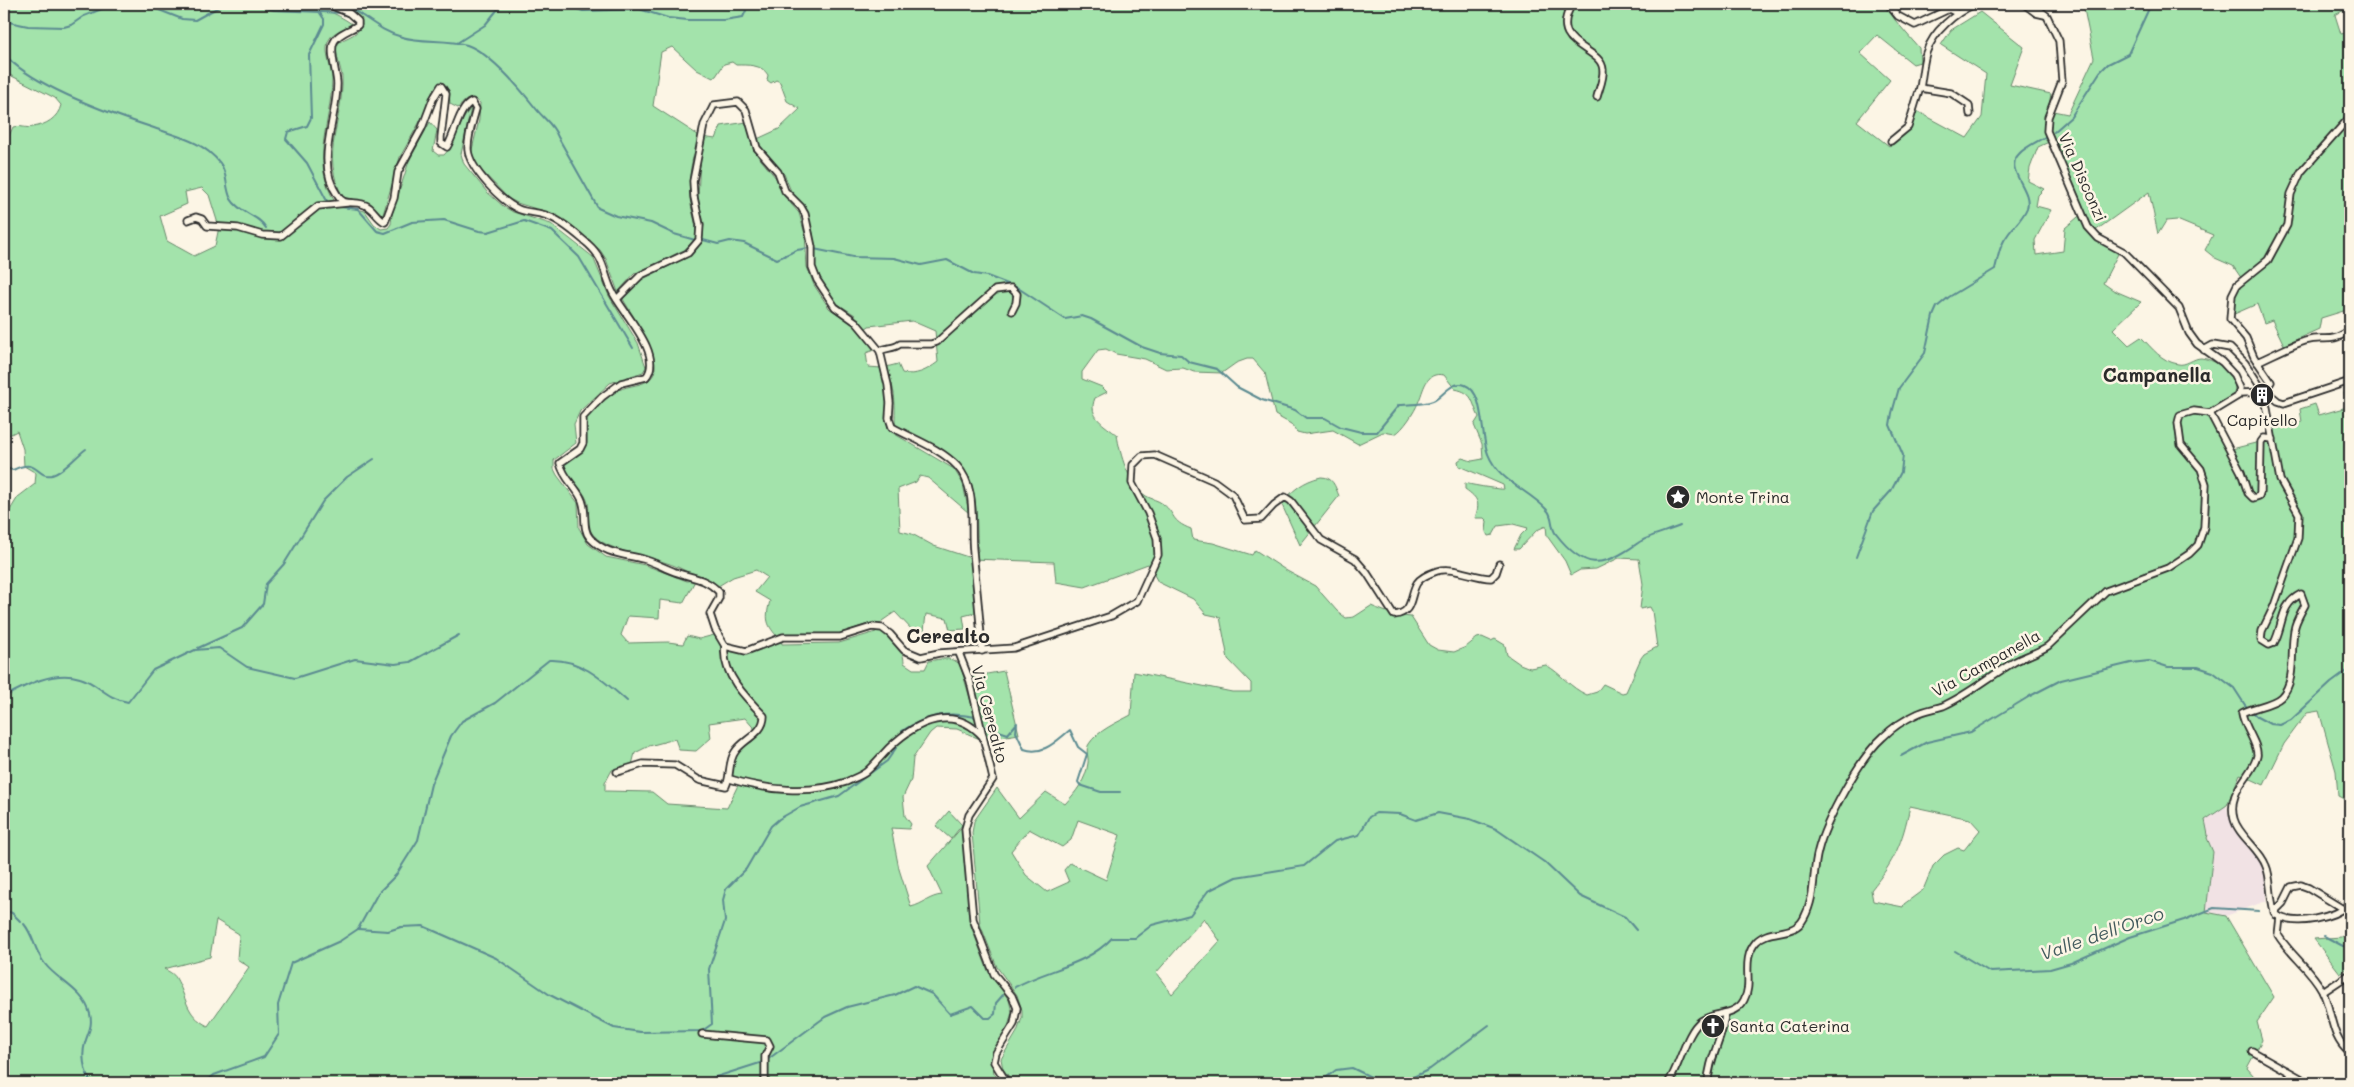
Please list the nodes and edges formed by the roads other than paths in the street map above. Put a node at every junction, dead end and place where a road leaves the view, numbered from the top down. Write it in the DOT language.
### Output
graph roads {
  1 [pos="328,4"];
  2 [pos="1572,4"];
  3 [pos="1888,4"];
  4 [pos="1975,4"];
  5 [pos="2024,4"];
  6 [pos="2032,4"];
  7 [pos="1957,13"];
  8 [pos="2047,16"];
  9 [pos="1920,88"];
  10 [pos="1597,97"];
  11 [pos="1970,114"];
  12 [pos="2350,117"];
  13 [pos="1891,141"];
  14 [pos="347,203"];
  15 [pos="188,220"];
  16 [pos="618,299"];
  17 [pos="1012,311"];
  18 [pos="2350,330"];
  19 [pos="2204,350"];
  20 [pos="880,351"];
  21 [pos="2257,362"];
  22 [pos="2350,381"];
  23 [pos="2264,392"];
  24 [pos="2240,393"];
  25 [pos="2210,413"];
  26 [pos="2273,440"];
  27 [pos="1499,564"];
  28 [pos="726,646"];
  29 [pos="982,651"];
  30 [pos="959,653"];
  31 [pos="984,738"];
  32 [pos="617,772"];
  33 [pos="730,779"];
  34 [pos="2350,904"];
  35 [pos="2343,910"];
  36 [pos="2274,912"];
  37 [pos="2280,917"];
  38 [pos="2350,974"];
  39 [pos="2323,992"];
  40 [pos="1726,1014"];
  41 [pos="702,1034"];
  42 [pos="2252,1051"];
  43 [pos="2350,1053"];
  44 [pos="2292,1074"];
  45 [pos="765,1083"];
  46 [pos="1007,1083"];
  47 [pos="1668,1083"];
  48 [pos="1708,1083"];
  49 [pos="2284,1083"];
  50 [pos="2310,1083"];
  1 -- 14 [label="street"];
  2 -- 10 [label="street"];
  3 -- 7 [label="street"];
  4 -- 7 [label="street"];
  5 -- 8 [label="street"];
  6 -- 8 [label="street, Via Disconzi"];
  7 -- 9 [label="street"];
  8 -- 19 [label="street, Via Disconzi"];
  9 -- 11 [label="street"];
  9 -- 13 [label="street"];
  12 -- 21 [label="street"];
  14 -- 15 [label="street"];
  14 -- 16 [label="street"];
  16 -- 20 [label="street"];
  16 -- 28 [label="street"];
  17 -- 20 [label="street"];
  18 -- 21 [label="street"];
  19 -- 23 [label="street"];
  19 -- 24 [label="street"];
  20 -- 29 [label="street"];
  21 -- 23 [label="street"];
  22 -- 23 [label="street"];
  23 -- 24 [label="street"];
  23 -- 26 [label="street"];
  24 -- 25 [label="street, Via Campanella"];
  25 -- 26 [label="street"];
  25 -- 40 [label="street, Via Campanella"];
  26 -- 36 [label="street"];
  27 -- 29 [label="street, Via Cerealto"];
  28 -- 30 [label="street, Via Cerealto"];
  28 -- 33 [label="street"];
  29 -- 30 [label="street, Via Cerealto"];
  30 -- 31 [label="street, Via Cerealto"];
  31 -- 33 [label="street"];
  31 -- 46 [label="street, Via Cerealto"];
  32 -- 33 [label="street"];
  34 -- 35 [label="street"];
  35 -- 36 [label="street"];
  35 -- 37 [label="street"];
  36 -- 37 [label="street"];
  37 -- 39 [label="street"];
  38 -- 39 [label="street"];
  39 -- 43 [label="street"];
  40 -- 47 [label="street, Via Campanella"];
  40 -- 48 [label="street"];
  41 -- 45 [label="street"];
  42 -- 44 [label="street"];
  44 -- 49 [label="street"];
  44 -- 50 [label="street"];
}
